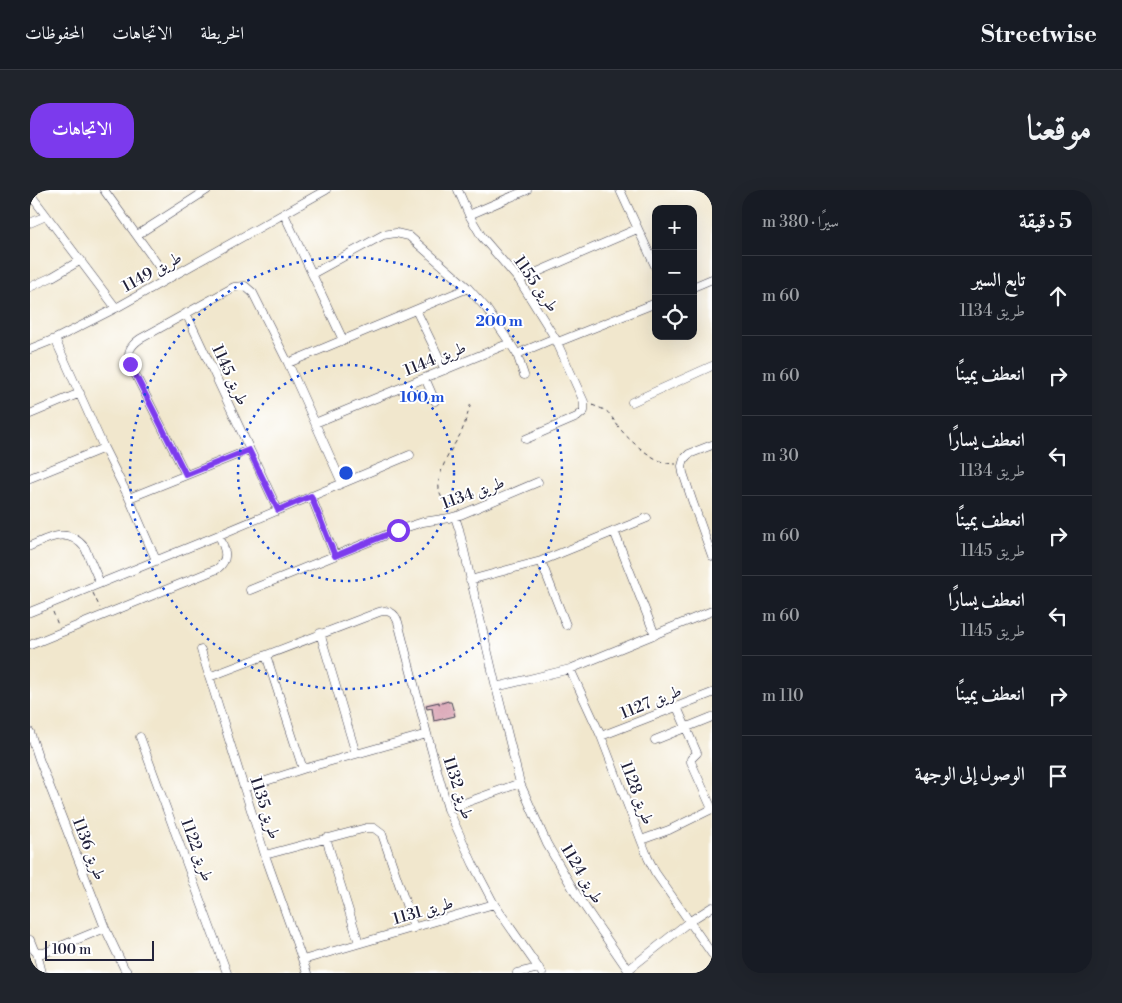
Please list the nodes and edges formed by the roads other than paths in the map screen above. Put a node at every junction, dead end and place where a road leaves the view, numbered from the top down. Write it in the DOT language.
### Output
graph roads {
  1 [pos="104,190"];
  2 [pos="207,190"];
  3 [pos="326,190"];
  4 [pos="458,190"];
  5 [pos="620,190"];
  6 [pos="522,191"];
  7 [pos="30,194"];
  8 [pos="284,214"];
  9 [pos="469,215"];
  10 [pos="46,216"];
  11 [pos="30,223"];
  12 [pos="637,229"];
  13 [pos="137,235"];
  14 [pos="81,260"];
  15 [pos="652,260"];
  16 [pos="312,274"];
  17 [pos="168,279"];
  18 [pos="712,279"];
  19 [pos="519,280"];
  20 [pos="697,285"];
  21 [pos="30,287"];
  22 [pos="468,288"];
  23 [pos="652,304"];
  24 [pos="116,308"];
  25 [pos="416,310"];
  26 [pos="186,313"];
  27 [pos="56,338"];
  28 [pos="343,340"];
  29 [pos="557,340"];
  30 [pos="510,343"];
  31 [pos="30,349"];
  32 [pos="517,354"];
  33 [pos="288,363"];
  34 [pos="712,366"];
  35 [pos="445,370"];
  36 [pos="524,375"];
  37 [pos="425,378"];
  38 [pos="80,393"];
  39 [pos="435,400"];
  40 [pos="632,402"];
  41 [pos="30,414"];
  42 [pos="315,423"];
  43 [pos="526,439"];
  44 [pos="712,444"];
  45 [pos="104,448"];
  46 [pos="249,450"];
  47 [pos="410,455"];
  48 [pos="186,475"];
  49 [pos="30,478"];
  50 [pos="538,482"];
  51 [pos="342,483"];
  52 [pos="311,496"];
  53 [pos="129,498"];
  54 [pos="278,510"];
  55 [pos="455,517"];
  56 [pos="647,518"];
  57 [pos="614,531"];
  58 [pos="219,535"];
  59 [pos="30,546"];
  60 [pos="335,556"];
  61 [pos="712,556"];
  62 [pos="156,560"];
  63 [pos="541,561"];
  64 [pos="470,580"];
  65 [pos="100,583"];
  66 [pos="250,590"];
  67 [pos="30,612"];
  68 [pos="712,612"];
  69 [pos="566,625"];
  70 [pos="320,633"];
  71 [pos="655,634"];
  72 [pos="30,645"];
  73 [pos="201,650"];
  74 [pos="266,655"];
  75 [pos="570,669"];
  76 [pos="209,676"];
  77 [pos="496,687"];
  78 [pos="712,692"];
  79 [pos="677,707"];
  80 [pos="712,717"];
  81 [pos="687,728"];
  82 [pos="30,732"];
  83 [pos="427,734"];
  84 [pos="601,736"];
  85 [pos="140,737"];
  86 [pos="655,740"];
  87 [pos="356,754"];
  88 [pos="39,759"];
  89 [pos="30,763"];
  90 [pos="303,769"];
  91 [pos="520,783"];
  92 [pos="244,788"];
  93 [pos="448,809"];
  94 [pos="712,809"];
  95 [pos="326,838"];
  96 [pos="641,840"];
  97 [pos="265,855"];
  98 [pos="494,904"];
  99 [pos="712,907"];
  100 [pos="690,921"];
  101 [pos="105,928"];
  102 [pos="414,928"];
  103 [pos="30,940"];
  104 [pos="359,943"];
  105 [pos="37,953"];
  106 [pos="712,954"];
  107 [pos="303,960"];
  108 [pos="541,971"];
  109 [pos="629,971"];
  110 [pos="42,973"];
  111 [pos="128,973"];
  112 [pos="227,973"];
  113 [pos="307,973"];
  114 [pos="516,973"];
  1 -- 13 [label="street"];
  2 -- 13 [label="street"];
  3 -- 8 [label="street, طريق 1149"];
  4 -- 9 [label="street, طريق 1155"];
  5 -- 12 [label="street"];
  6 -- 9 [label="street"];
  7 -- 10 [label="street"];
  8 -- 16 [label="street"];
  8 -- 17 [label="street, طريق 1149"];
  9 -- 19 [label="street, طريق 1155"];
  10 -- 11 [label="street"];
  10 -- 14 [label="street"];
  12 -- 15 [label="street"];
  12 -- 19 [label="street"];
  13 -- 17 [label="street"];
  14 -- 21 [label="street"];
  14 -- 24 [label="street"];
  16 -- 22 [label="street"];
  16 -- 28 [label="street"];
  17 -- 24 [label="street, طريق 1149"];
  18 -- 20 [label="street"];
  19 -- 29 [label="street, طريق 1155"];
  22 -- 25 [label="street"];
  22 -- 30 [label="street"];
  23 -- 29 [label="street"];
  24 -- 27 [label="street, طريق 1149"];
  25 -- 28 [label="street"];
  25 -- 35 [label="street"];
  26 -- 33 [label="street"];
  26 -- 46 [label="street, طريق 1145"];
  26 -- 48 [label="street"];
  27 -- 31 [label="street, طريق 1149"];
  27 -- 38 [label="street"];
  28 -- 33 [label="street"];
  29 -- 32 [label="street"];
  29 -- 43 [label="street, طريق 1155"];
  30 -- 32 [label="street"];
  30 -- 35 [label="street, طريق 1144"];
  32 -- 36 [label="street"];
  33 -- 42 [label="street"];
  34 -- 40 [label="street"];
  35 -- 37 [label="street, طريق 1144"];
  37 -- 39 [label="street"];
  37 -- 42 [label="street, طريق 1144"];
  38 -- 41 [label="street"];
  38 -- 45 [label="street"];
  42 -- 51 [label="street"];
  44 -- 61 [label="street"];
  45 -- 49 [label="street"];
  45 -- 53 [label="street"];
  46 -- 48 [label="street"];
  46 -- 54 [label="street, طريق 1145"];
  47 -- 51 [label="street"];
  48 -- 53 [label="street"];
  50 -- 55 [label="street, طريق 1134"];
  51 -- 52 [label="street"];
  52 -- 54 [label="street"];
  52 -- 60 [label="street"];
  53 -- 62 [label="street"];
  54 -- 58 [label="street"];
  55 -- 60 [label="street, طريق 1134"];
  55 -- 64 [label="street, طريق 1124"];
  56 -- 57 [label="street"];
  57 -- 63 [label="street"];
  57 -- 71 [label="street"];
  58 -- 62 [label="street"];
  58 -- 72 [label="street"];
  59 -- 65 [label="street"];
  60 -- 66 [label="street, طريق 1134"];
  62 -- 65 [label="street"];
  63 -- 64 [label="street"];
  63 -- 69 [label="street"];
  64 -- 77 [label="street, طريق 1124"];
  65 -- 67 [label="street"];
  68 -- 71 [label="street"];
  70 -- 74 [label="street"];
  70 -- 83 [label="street, طريق 1132"];
  70 -- 87 [label="street"];
  71 -- 75 [label="street"];
  73 -- 76 [label="street, طريق 1135"];
  74 -- 76 [label="street"];
  74 -- 90 [label="street"];
  75 -- 77 [label="street"];
  75 -- 84 [label="street, طريق 1128"];
  76 -- 92 [label="street, طريق 1135"];
  77 -- 91 [label="street, طريق 1124"];
  78 -- 79 [label="street, طريق 1127"];
  79 -- 81 [label="street"];
  79 -- 84 [label="street, طريق 1127"];
  80 -- 81 [label="street"];
  81 -- 86 [label="street"];
  81 -- 94 [label="street"];
  82 -- 88 [label="street, طريق 1136"];
  83 -- 87 [label="street"];
  83 -- 93 [label="street, طريق 1132"];
  84 -- 96 [label="street, طريق 1128"];
  85 -- 112 [label="street, طريق 1122"];
  87 -- 90 [label="street"];
  88 -- 89 [label="street"];
  88 -- 101 [label="street, طريق 1136"];
  90 -- 92 [label="street"];
  91 -- 93 [label="street"];
  91 -- 109 [label="street, طريق 1124"];
  92 -- 97 [label="street, طريق 1135"];
  93 -- 98 [label="street, طريق 1132"];
  94 -- 96 [label="street"];
  95 -- 97 [label="street"];
  95 -- 102 [label="street"];
  95 -- 104 [label="street"];
  96 -- 100 [label="street, طريق 1128"];
  97 -- 107 [label="street, طريق 1135"];
  98 -- 102 [label="street, طريق 1131"];
  98 -- 108 [label="street, طريق 1132"];
  99 -- 100 [label="street"];
  100 -- 106 [label="street, طريق 1128"];
  100 -- 109 [label="street"];
  101 -- 105 [label="street"];
  101 -- 111 [label="street, طريق 1136"];
  102 -- 104 [label="street, طريق 1131"];
  103 -- 105 [label="street"];
  104 -- 107 [label="street, طريق 1131"];
  105 -- 110 [label="street"];
  107 -- 113 [label="street, طريق 1135"];
  108 -- 114 [label="street"];
}
